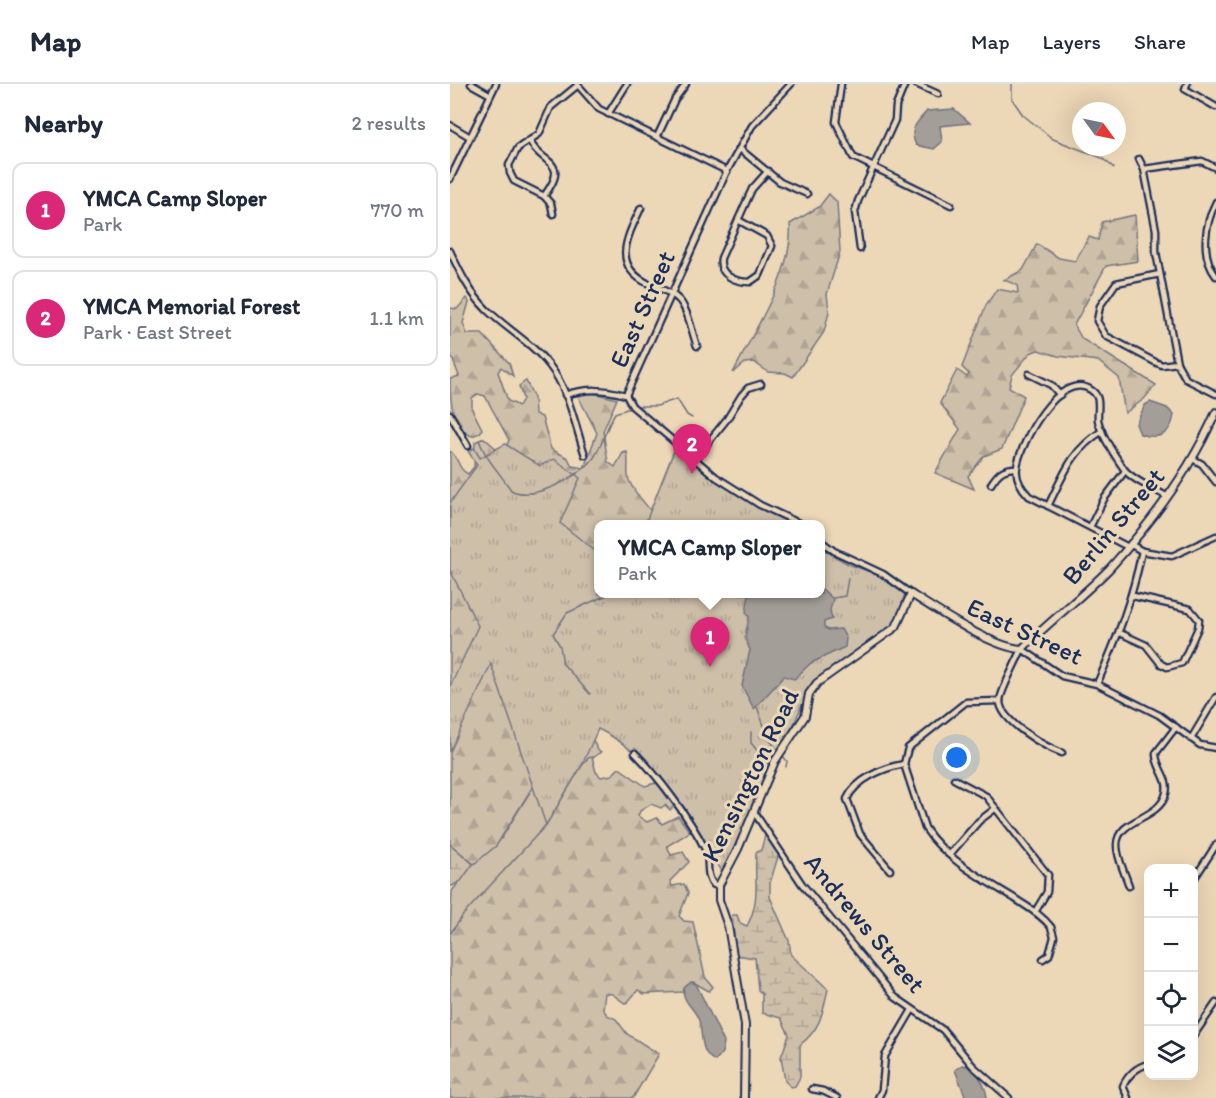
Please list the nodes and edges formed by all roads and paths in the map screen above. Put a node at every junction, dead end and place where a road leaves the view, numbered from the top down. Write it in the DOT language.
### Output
graph roads {
  1 [pos="471,84"];
  2 [pos="496,84"];
  3 [pos="627,84"];
  4 [pos="686,84"];
  5 [pos="791,84"];
  6 [pos="842,84"];
  7 [pos="905,84"];
  8 [pos="916,84"];
  9 [pos="1187,84"];
  10 [pos="577,85"];
  11 [pos="489,94"];
  12 [pos="938,94"];
  13 [pos="1216,107"];
  14 [pos="608,114"];
  15 [pos="450,125"];
  16 [pos="658,135"];
  17 [pos="470,137"];
  18 [pos="530,141"];
  19 [pos="740,149"];
  20 [pos="1139,159"];
  21 [pos="872,168"];
  22 [pos="1216,168"];
  23 [pos="1144,169"];
  24 [pos="727,171"];
  25 [pos="768,171"];
  26 [pos="450,179"];
  27 [pos="807,194"];
  28 [pos="544,196"];
  29 [pos="1216,202"];
  30 [pos="951,205"];
  31 [pos="640,208"];
  32 [pos="553,214"];
  33 [pos="738,220"];
  34 [pos="860,249"];
  35 [pos="450,252"];
  36 [pos="1160,274"];
  37 [pos="1216,276"];
  38 [pos="670,293"];
  39 [pos="697,346"];
  40 [pos="1177,363"];
  41 [pos="1029,374"];
  42 [pos="761,384"];
  43 [pos="1216,394"];
  44 [pos="565,395"];
  45 [pos="626,395"];
  46 [pos="1060,395"];
  47 [pos="1216,412"];
  48 [pos="450,414"];
  49 [pos="1102,431"];
  50 [pos="468,446"];
  51 [pos="585,455"];
  52 [pos="1193,459"];
  53 [pos="694,460"];
  54 [pos="1016,468"];
  55 [pos="1125,471"];
  56 [pos="1216,482"];
  57 [pos="991,484"];
  58 [pos="1167,496"];
  59 [pos="1048,506"];
  60 [pos="791,520"];
  61 [pos="1090,527"];
  62 [pos="1216,536"];
  63 [pos="825,544"];
  64 [pos="1129,546"];
  65 [pos="1142,551"];
  66 [pos="911,594"];
  67 [pos="1133,596"];
  68 [pos="1120,633"];
  69 [pos="1022,650"];
  70 [pos="1097,684"];
  71 [pos="1216,697"];
  72 [pos="1000,700"];
  73 [pos="1176,727"];
  74 [pos="1191,739"];
  75 [pos="1216,748"];
  76 [pos="635,753"];
  77 [pos="1062,753"];
  78 [pos="904,764"];
  79 [pos="954,779"];
  80 [pos="996,808"];
  81 [pos="754,812"];
  82 [pos="1216,845"];
  83 [pos="950,854"];
  84 [pos="890,870"];
  85 [pos="1198,873"];
  86 [pos="718,885"];
  87 [pos="1129,885"];
  88 [pos="1035,912"];
  89 [pos="1042,959"];
  90 [pos="1216,1003"];
  91 [pos="912,1010"];
  92 [pos="1198,1029"];
  93 [pos="1144,1066"];
  94 [pos="812,1089"];
  95 [pos="744,1098"];
  96 [pos="837,1098"];
  97 [pos="878,1098"];
  98 [pos="1009,1098"];
  99 [pos="1128,1098"];
  1 -- 11 [label="street"];
  2 -- 11 [label="street"];
  3 -- 14 [label="street"];
  4 -- 16 [label="street"];
  5 -- 19 [label="street, East Street"];
  6 -- 21 [label="street"];
  7 -- 21 [label="street"];
  8 -- 12 [label="street"];
  9 -- 13 [label="street"];
  10 -- 14 [label="street"];
  10 -- 18 [label="street"];
  11 -- 17 [label="street"];
  14 -- 16 [label="street"];
  15 -- 17 [label="street"];
  16 -- 24 [label="street"];
  17 -- 26 [label="street"];
  18 -- 28 [label="street"];
  18 -- 28 [label="street"];
  19 -- 24 [label="street, East Street"];
  19 -- 25 [label="street"];
  20 -- 23 [label="street"];
  21 -- 30 [label="street"];
  21 -- 34 [label="street"];
  22 -- 23 [label="street"];
  23 -- 36 [label="street"];
  24 -- 38 [label="street, East Street"];
  25 -- 27 [label="street"];
  25 -- 33 [label="street"];
  28 -- 32 [label="street"];
  29 -- 37 [label="street"];
  31 -- 38 [label="street"];
  33 -- 33 [label="street"];
  35 -- 44 [label="street"];
  36 -- 40 [label="street"];
  36 -- 40 [label="street"];
  38 -- 39 [label="street"];
  38 -- 45 [label="street, East Street"];
  40 -- 43 [label="street"];
  41 -- 46 [label="street"];
  42 -- 53 [label="street"];
  44 -- 45 [label="street"];
  44 -- 51 [label="street"];
  45 -- 53 [label="street, East Street"];
  46 -- 49 [label="street"];
  46 -- 54 [label="street"];
  47 -- 52 [label="main road, Berlin Street"];
  48 -- 50 [label="street"];
  49 -- 55 [label="street"];
  49 -- 59 [label="street"];
  52 -- 56 [label="street"];
  52 -- 58 [label="main road, Berlin Street"];
  53 -- 60 [label="street, East Street"];
  54 -- 57 [label="street"];
  54 -- 59 [label="street"];
  55 -- 58 [label="street"];
  55 -- 61 [label="street"];
  58 -- 64 [label="main road, Berlin Street"];
  59 -- 61 [label="street"];
  61 -- 64 [label="street"];
  62 -- 65 [label="street"];
  63 -- 66 [label="street, East Street"];
  64 -- 65 [label="street"];
  64 -- 69 [label="main road, Berlin Street"];
  65 -- 67 [label="street"];
  66 -- 69 [label="main road, East Street"];
  66 -- 81 [label="main road, Kensington Road"];
  67 -- 68 [label="street"];
  67 -- 68 [label="street"];
  68 -- 70 [label="street"];
  69 -- 70 [label="street, East Street"];
  69 -- 72 [label="street"];
  70 -- 73 [label="street, East Street"];
  71 -- 74 [label="street"];
  72 -- 77 [label="street"];
  72 -- 78 [label="street"];
  73 -- 74 [label="street, East Street"];
  73 -- 87 [label="street"];
  74 -- 75 [label="street, East Street"];
  76 -- 86 [label="street"];
  78 -- 83 [label="street"];
  78 -- 84 [label="street"];
  79 -- 80 [label="street"];
  80 -- 83 [label="street"];
  80 -- 88 [label="street"];
  81 -- 86 [label="main road, Kensington Road"];
  81 -- 91 [label="street, Andrews Street"];
  82 -- 85 [label="street"];
  83 -- 88 [label="street"];
  86 -- 95 [label="main road, Kensington Road"];
  88 -- 89 [label="street"];
  90 -- 92 [label="street"];
  91 -- 97 [label="street"];
  91 -- 98 [label="street, Andrews Street"];
  93 -- 99 [label="street"];
  94 -- 96 [label="street"];
}
